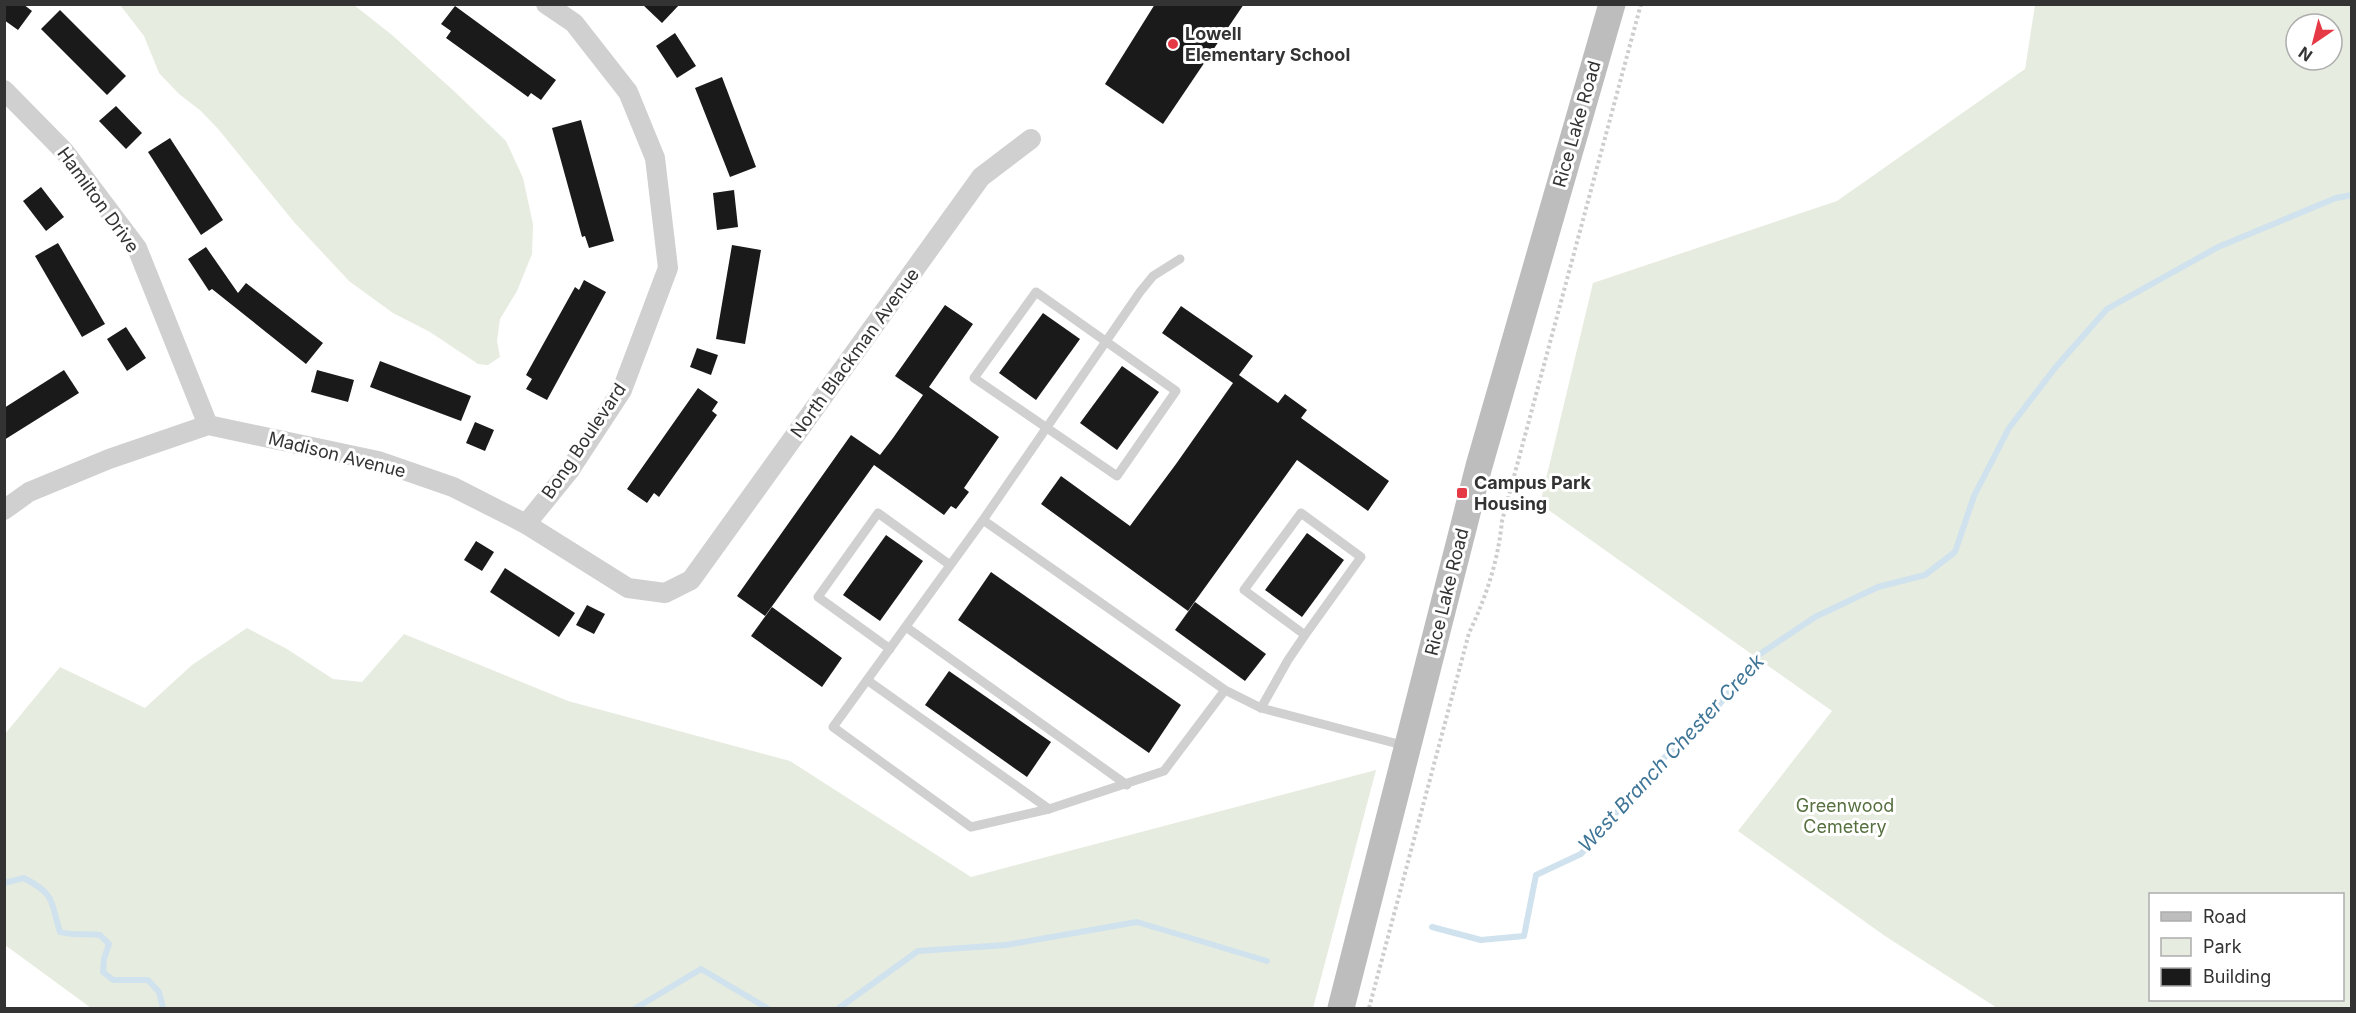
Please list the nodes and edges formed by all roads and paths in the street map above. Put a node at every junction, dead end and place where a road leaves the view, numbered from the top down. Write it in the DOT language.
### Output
graph roads {
  1 [pos="546,4"];
  2 [pos="1612,4"];
  3 [pos="1641,4"];
  4 [pos="4,90"];
  5 [pos="1031,139"];
  6 [pos="1180,259"];
  7 [pos="1105,342"];
  8 [pos="208,425"];
  9 [pos="1046,429"];
  10 [pos="4,510"];
  11 [pos="983,520"];
  12 [pos="526,524"];
  13 [pos="950,565"];
  14 [pos="692,580"];
  15 [pos="906,627"];
  16 [pos="1305,635"];
  17 [pos="890,649"];
  18 [pos="867,680"];
  19 [pos="1225,690"];
  20 [pos="1261,708"];
  21 [pos="1408,747"];
  22 [pos="1127,785"];
  23 [pos="1049,808"];
  24 [pos="1341,1008"];
  25 [pos="1369,1008"];
  1 -- 12 [label="street, Bong Boulevard"];
  2 -- 21 [label="main road, Rice Lake Road"];
  3 -- 25 [label="path"];
  4 -- 8 [label="street, Hamilton Drive"];
  5 -- 14 [label="street, North Blackman Avenue"];
  6 -- 7 [label="lane"];
  7 -- 9 [label="lane"];
  7 -- 9 [label="lane"];
  7 -- 9 [label="lane"];
  8 -- 10 [label="street"];
  8 -- 12 [label="street, Madison Avenue"];
  9 -- 11 [label="lane"];
  11 -- 13 [label="lane"];
  11 -- 19 [label="lane"];
  12 -- 14 [label="street, Madison Avenue"];
  13 -- 15 [label="lane"];
  13 -- 17 [label="lane"];
  15 -- 17 [label="lane"];
  15 -- 22 [label="lane"];
  16 -- 16 [label="lane"];
  16 -- 20 [label="lane"];
  17 -- 18 [label="lane"];
  18 -- 23 [label="lane"];
  18 -- 23 [label="lane"];
  19 -- 20 [label="lane"];
  19 -- 22 [label="lane"];
  20 -- 21 [label="lane"];
  21 -- 24 [label="main road, Rice Lake Road"];
  22 -- 23 [label="lane"];
}
